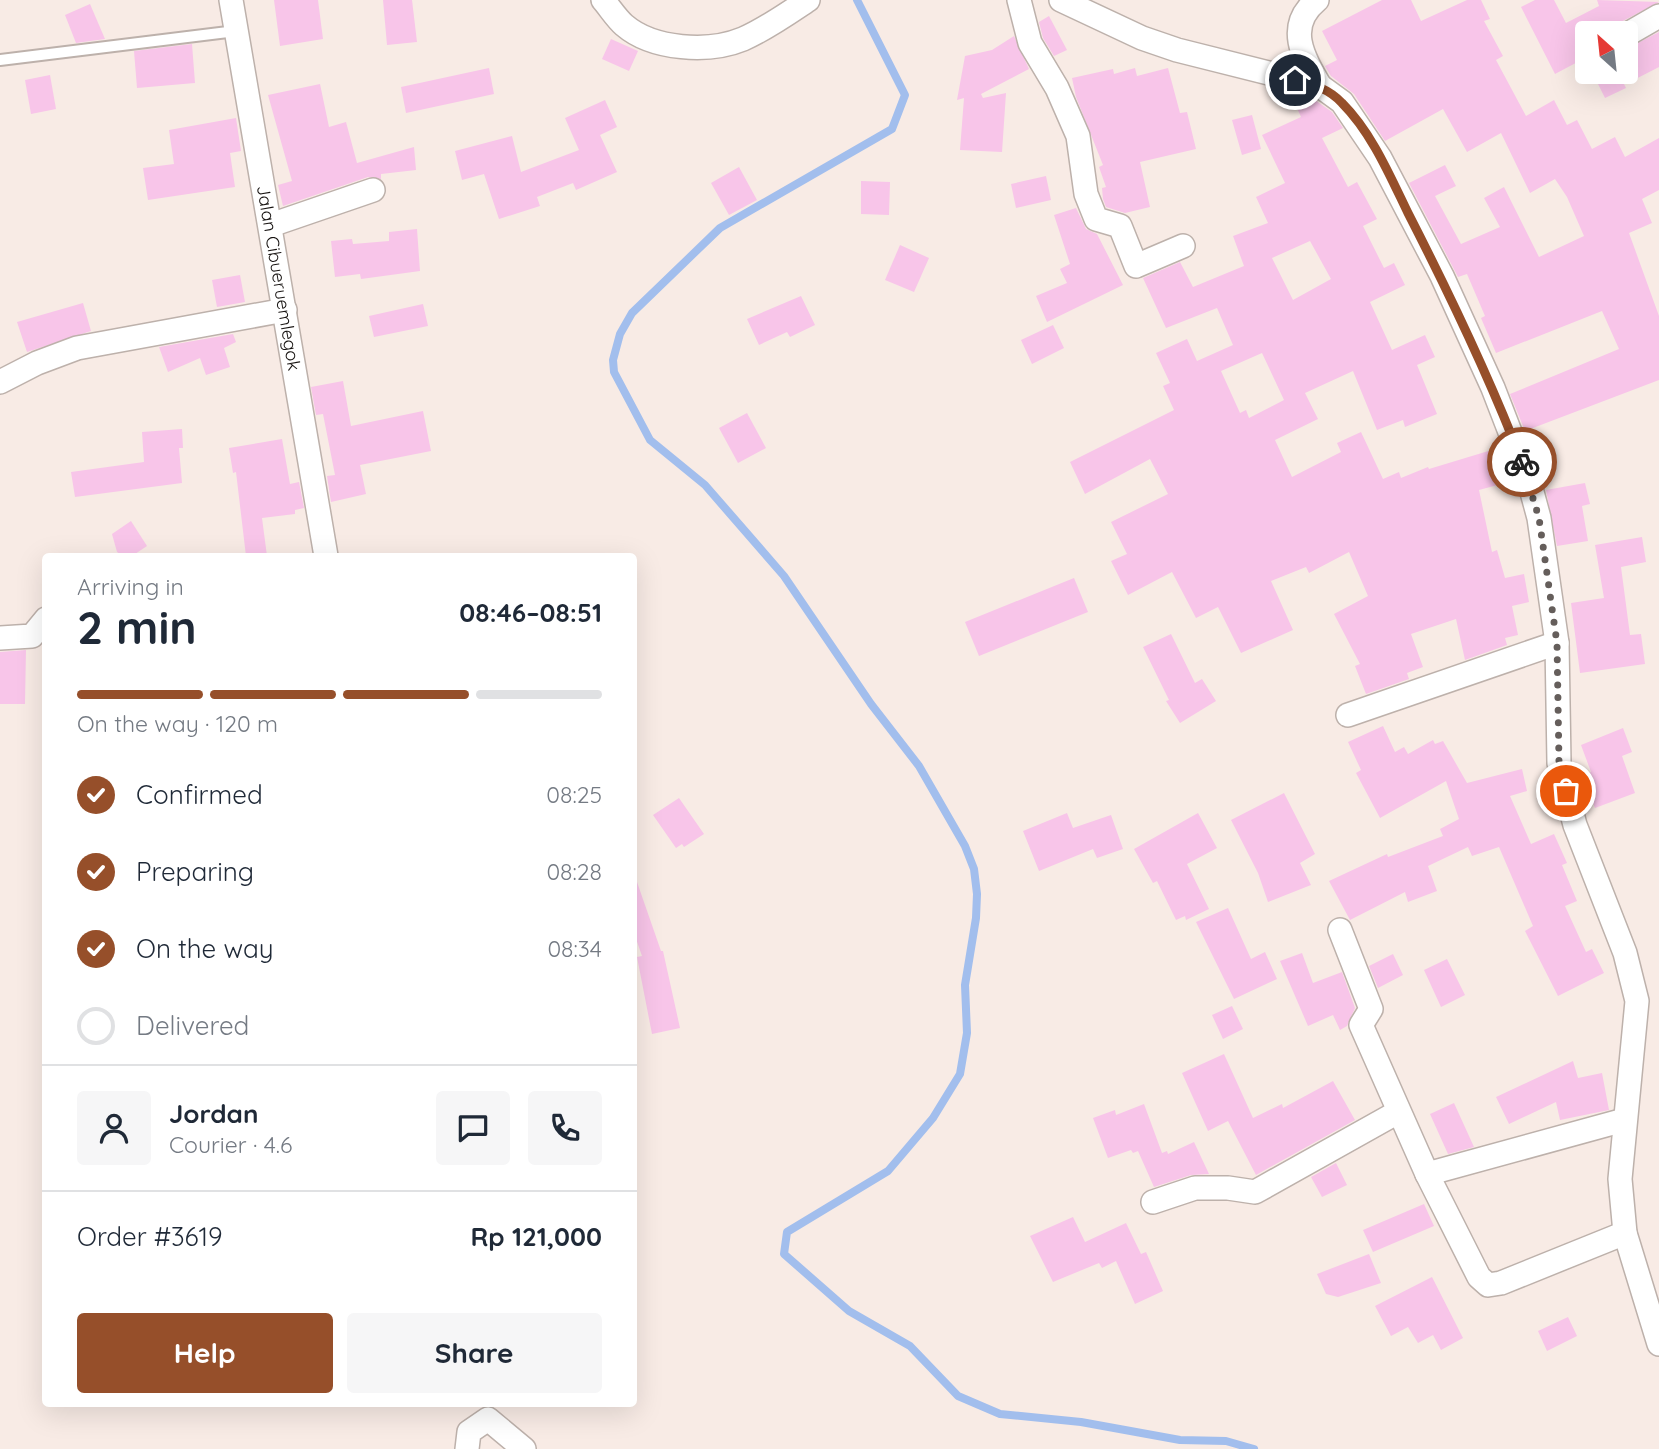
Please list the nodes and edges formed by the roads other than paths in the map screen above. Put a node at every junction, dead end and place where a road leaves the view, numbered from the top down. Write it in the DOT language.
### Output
graph roads {
  1 [pos="231,0"];
  2 [pos="603,0"];
  3 [pos="808,0"];
  4 [pos="1019,0"];
  5 [pos="1060,0"];
  6 [pos="1317,0"];
  7 [pos="1659,16"];
  8 [pos="1638,28"];
  9 [pos="236,32"];
  10 [pos="0,60"];
  11 [pos="1320,86"];
  12 [pos="373,190"];
  13 [pos="271,225"];
  14 [pos="1183,246"];
  15 [pos="285,310"];
  16 [pos="0,382"];
  17 [pos="326,553"];
  18 [pos="42,624"];
  19 [pos="0,638"];
  20 [pos="1557,643"];
  21 [pos="1348,715"];
  22 [pos="1340,930"];
  23 [pos="1398,1112"];
  24 [pos="1624,1120"];
  25 [pos="1427,1174"];
  26 [pos="1153,1202"];
  27 [pos="1625,1233"];
  28 [pos="1659,1344"];
  29 [pos="467,1449"];
  30 [pos="524,1449"];
  1 -- 9 [label="street, Jalan Cibueruemlegok"];
  2 -- 3 [label="street"];
  4 -- 14 [label="street"];
  5 -- 11 [label="street"];
  6 -- 11 [label="street"];
  7 -- 8 [label="street"];
  9 -- 10 [label="lane"];
  9 -- 13 [label="street, Jalan Cibueruemlegok"];
  11 -- 20 [label="street"];
  12 -- 13 [label="street"];
  13 -- 15 [label="street, Jalan Cibueruemlegok"];
  15 -- 16 [label="street"];
  15 -- 17 [label="street, Jalan Cibueruemlegok"];
  18 -- 19 [label="street"];
  20 -- 21 [label="street"];
  20 -- 24 [label="street"];
  22 -- 23 [label="street"];
  23 -- 25 [label="street"];
  23 -- 26 [label="street"];
  24 -- 25 [label="street"];
  24 -- 27 [label="street"];
  25 -- 27 [label="street"];
  27 -- 28 [label="street"];
  29 -- 30 [label="street"];
}
